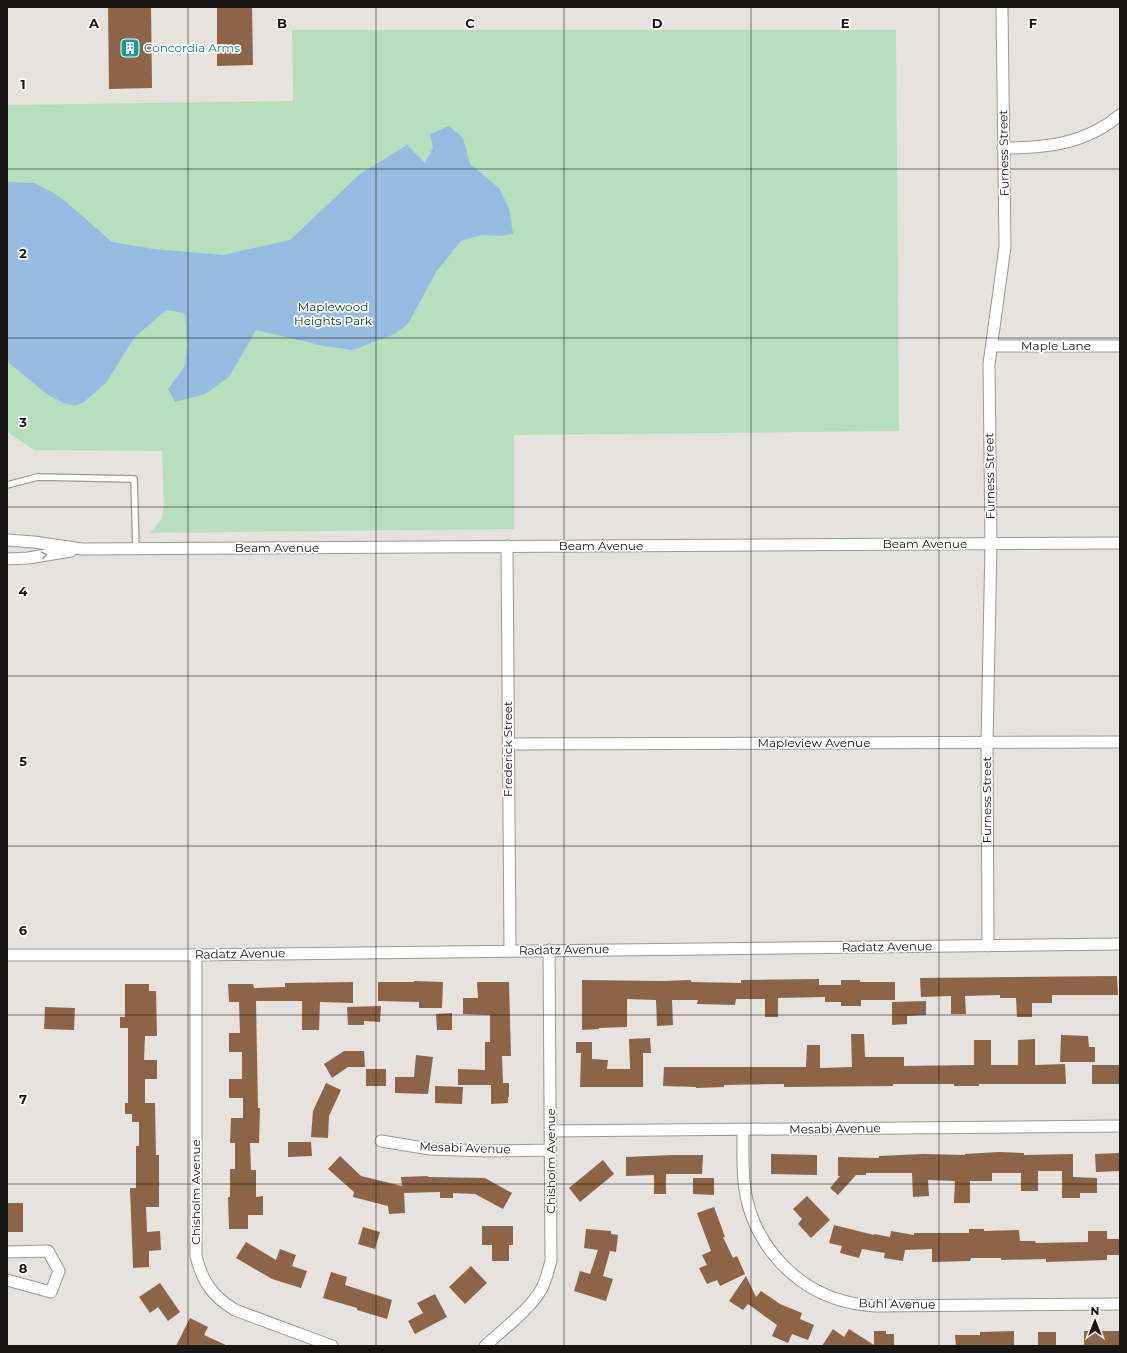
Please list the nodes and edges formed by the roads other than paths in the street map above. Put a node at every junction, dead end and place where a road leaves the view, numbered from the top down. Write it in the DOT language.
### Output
graph roads {
  1 [pos="1002,7"];
  2 [pos="1120,115"];
  3 [pos="1003,148"];
  4 [pos="992,346"];
  5 [pos="1120,346"];
  6 [pos="7,485"];
  7 [pos="7,540"];
  8 [pos="1120,543"];
  9 [pos="991,544"];
  10 [pos="507,546"];
  11 [pos="82,549"];
  12 [pos="136,549"];
  13 [pos="7,559"];
  14 [pos="1120,742"];
  15 [pos="987,743"];
  16 [pos="508,744"];
  17 [pos="1120,944"];
  18 [pos="988,946"];
  19 [pos="549,950"];
  20 [pos="510,951"];
  21 [pos="7,955"];
  22 [pos="196,955"];
  23 [pos="1120,1126"];
  24 [pos="743,1129"];
  25 [pos="550,1131"];
  26 [pos="381,1141"];
  27 [pos="550,1150"];
  28 [pos="7,1252"];
  29 [pos="7,1280"];
  30 [pos="1120,1304"];
  31 [pos="332,1346"];
  32 [pos="485,1346"];
  1 -- 3 [label="street, Furness Street"];
  2 -- 3 [label="street"];
  3 -- 4 [label="street, Furness Street"];
  4 -- 5 [label="street, Maple Lane"];
  4 -- 9 [label="street, Furness Street"];
  6 -- 12 [label="lane"];
  7 -- 11 [label="street, Beam Avenue"];
  8 -- 9 [label="street, Beam Avenue"];
  9 -- 10 [label="street, Beam Avenue"];
  9 -- 15 [label="street, Furness Street"];
  10 -- 12 [label="street, Beam Avenue"];
  10 -- 16 [label="street, Frederick Street"];
  11 -- 12 [label="street, Beam Avenue"];
  13 -- 11 [label="street, Beam Avenue, one-way"];
  14 -- 15 [label="street, Mapleview Avenue"];
  15 -- 16 [label="street, Mapleview Avenue"];
  15 -- 18 [label="street, Furness Street"];
  16 -- 20 [label="street, Frederick Street"];
  17 -- 18 [label="street, Radatz Avenue"];
  18 -- 19 [label="street, Radatz Avenue"];
  19 -- 20 [label="street, Radatz Avenue"];
  19 -- 25 [label="street, Chisholm Avenue"];
  20 -- 22 [label="street, Radatz Avenue"];
  21 -- 22 [label="street, Radatz Avenue"];
  22 -- 31 [label="street, Chisholm Avenue"];
  23 -- 24 [label="street, Mesabi Avenue"];
  24 -- 25 [label="street, Mesabi Avenue"];
  24 -- 30 [label="street, Buhl Avenue"];
  25 -- 27 [label="street, Chisholm Avenue"];
  26 -- 27 [label="street, Mesabi Avenue"];
  27 -- 32 [label="street, Chisholm Avenue"];
  28 -- 29 [label="street"];
}
